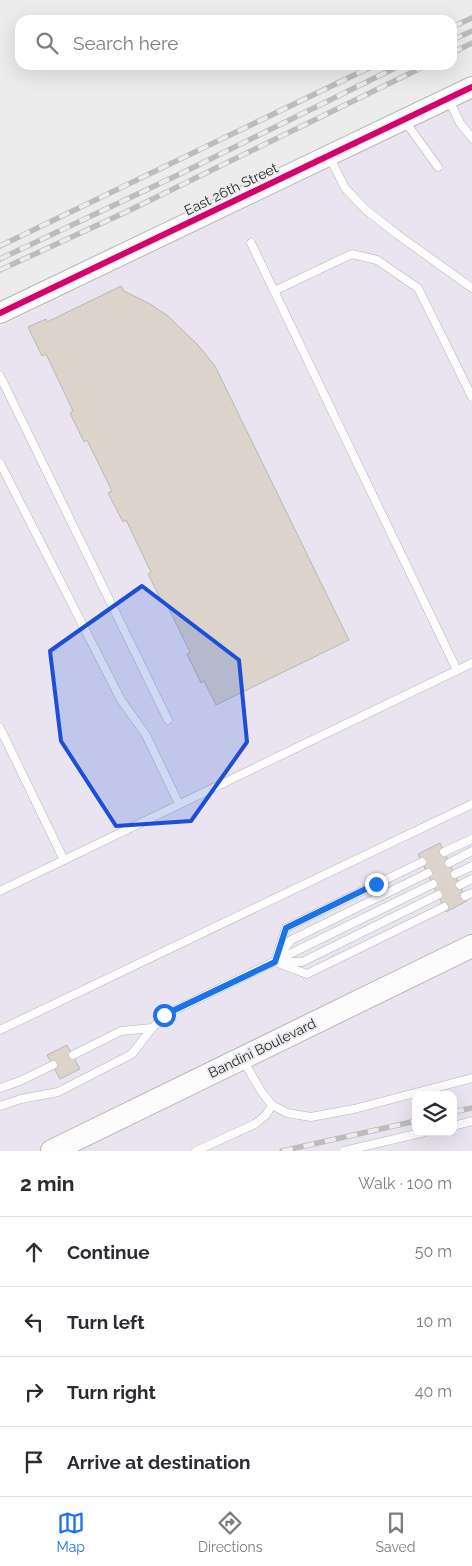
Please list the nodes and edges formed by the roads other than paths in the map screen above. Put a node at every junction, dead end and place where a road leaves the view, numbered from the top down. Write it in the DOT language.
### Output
graph roads {
  1 [pos="472,87"];
  2 [pos="448,98"];
  3 [pos="404,120"];
  4 [pos="472,138"];
  5 [pos="328,156"];
  6 [pos="438,167"];
  7 [pos="251,243"];
  8 [pos="472,288"];
  9 [pos="274,290"];
  10 [pos="0,313"];
  11 [pos="0,376"];
  12 [pos="472,398"];
  13 [pos="0,463"];
  14 [pos="472,663"];
  15 [pos="457,670"];
  16 [pos="168,720"];
  17 [pos="0,728"];
  18 [pos="179,804"];
  19 [pos="472,804"];
  20 [pos="472,839"];
  21 [pos="444,852"];
  22 [pos="472,852"];
  23 [pos="64,860"];
  24 [pos="422,862"];
  25 [pos="449,863"];
  26 [pos="472,866"];
  27 [pos="428,873"];
  28 [pos="455,874"];
  29 [pos="472,879"];
  30 [pos="433,884"];
  31 [pos="460,885"];
  32 [pos="0,891"];
  33 [pos="438,895"];
  34 [pos="444,907"];
  35 [pos="472,946"];
  36 [pos="275,962"];
  37 [pos="152,1028"];
  38 [pos="0,1030"];
  39 [pos="73,1055"];
  40 [pos="242,1058"];
  41 [pos="53,1065"];
  42 [pos="472,1078"];
  43 [pos="0,1088"];
  44 [pos="272,1105"];
  45 [pos="0,1106"];
  46 [pos="472,1122"];
  47 [pos="457,1125"];
  48 [pos="412,1135"];
  49 [pos="52,1151"];
  50 [pos="196,1151"];
  51 [pos="344,1151"];
  1 -- 2 [label="street, East 26th Street"];
  2 -- 3 [label="street, East 26th Street"];
  2 -- 4 [label="lane"];
  3 -- 5 [label="street, East 26th Street"];
  3 -- 6 [label="lane"];
  5 -- 8 [label="lane"];
  5 -- 10 [label="street, East 26th Street"];
  7 -- 9 [label="lane"];
  9 -- 12 [label="lane"];
  9 -- 15 [label="lane"];
  11 -- 16 [label="lane"];
  13 -- 18 [label="lane"];
  14 -- 15 [label="lane"];
  15 -- 18 [label="lane"];
  17 -- 23 [label="lane"];
  18 -- 23 [label="lane"];
  19 -- 38 [label="lane"];
  20 -- 21 [label="lane"];
  22 -- 25 [label="lane"];
  23 -- 32 [label="lane"];
  24 -- 36 [label="lane"];
  26 -- 28 [label="lane"];
  27 -- 36 [label="lane"];
  29 -- 31 [label="lane"];
  30 -- 36 [label="lane"];
  33 -- 36 [label="lane"];
  34 -- 36 [label="lane"];
  35 -- 40 [label="main road, Bandini Boulevard"];
  36 -- 37 [label="lane"];
  37 -- 39 [label="lane"];
  37 -- 45 [label="lane"];
  40 -- 44 [label="lane"];
  40 -- 49 [label="main road, Bandini Boulevard"];
  41 -- 43 [label="lane"];
  42 -- 44 [label="lane"];
  44 -- 50 [label="lane"];
  46 -- 47 [label="lane"];
  48 -- 51 [label="lane"];
}
